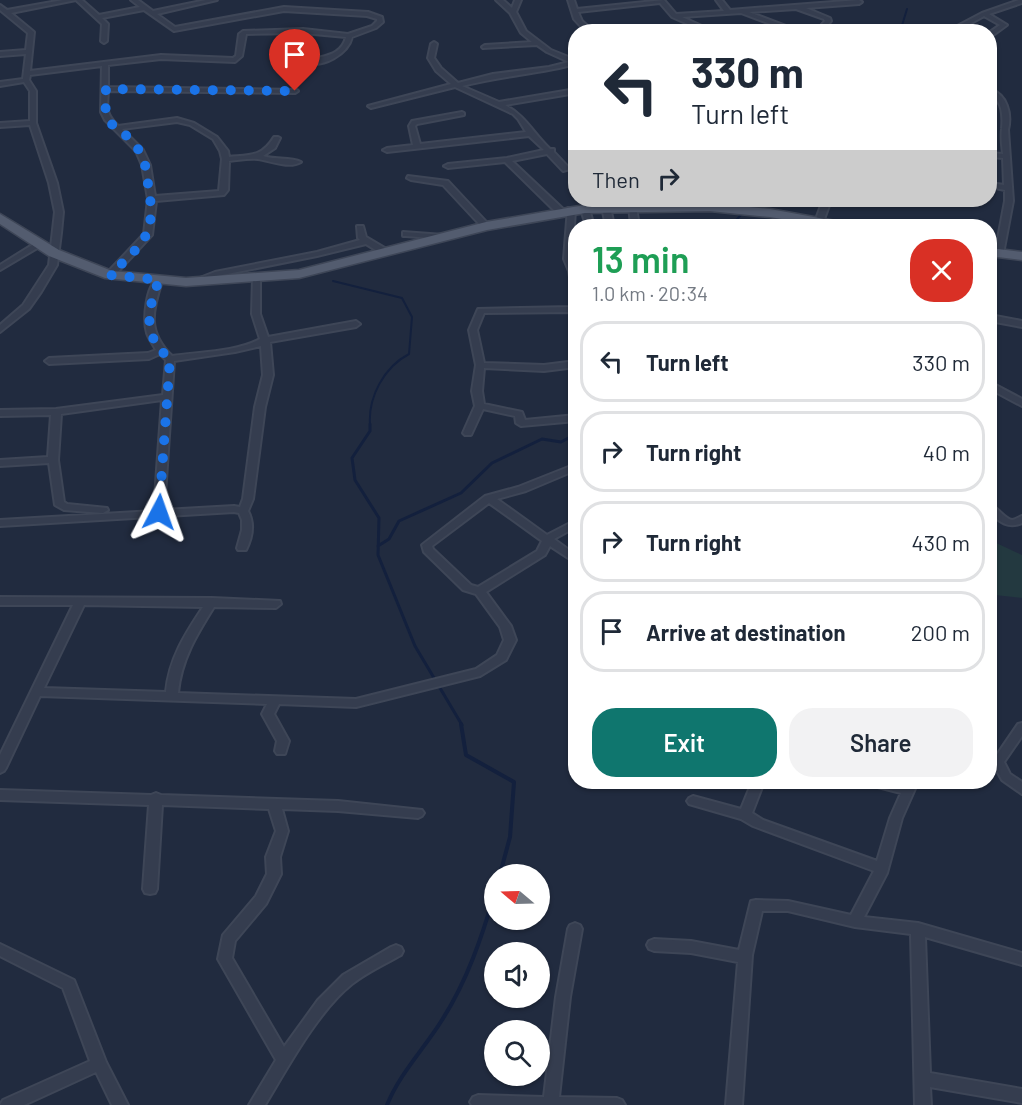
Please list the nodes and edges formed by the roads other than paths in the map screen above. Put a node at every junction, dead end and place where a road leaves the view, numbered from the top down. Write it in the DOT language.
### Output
graph roads {
  1 [pos="73,0"];
  2 [pos="79,0"];
  3 [pos="134,0"];
  4 [pos="214,0"];
  5 [pos="498,0"];
  6 [pos="518,0"];
  7 [pos="571,0"];
  8 [pos="719,0"];
  9 [pos="773,0"];
  10 [pos="662,1"];
  11 [pos="1022,1"];
  12 [pos="859,2"];
  13 [pos="623,5"];
  14 [pos="778,7"];
  15 [pos="799,7"];
  16 [pos="146,8"];
  17 [pos="3,10"];
  18 [pos="574,11"];
  19 [pos="740,11"];
  20 [pos="513,12"];
  21 [pos="728,12"];
  22 [pos="153,13"];
  23 [pos="984,14"];
  24 [pos="674,16"];
  25 [pos="100,17"];
  26 [pos="621,17"];
  27 [pos="681,19"];
  28 [pos="578,24"];
  29 [pos="683,24"];
  30 [pos="694,24"];
  31 [pos="771,24"];
  32 [pos="825,24"];
  33 [pos="964,24"];
  34 [pos="997,30"];
  35 [pos="349,36"];
  36 [pos="104,40"];
  37 [pos="537,43"];
  38 [pos="434,44"];
  39 [pos="485,47"];
  40 [pos="29,52"];
  41 [pos="0,54"];
  42 [pos="568,58"];
  43 [pos="309,62"];
  44 [pos="105,63"];
  45 [pos="568,63"];
  46 [pos="27,76"];
  47 [pos="0,84"];
  48 [pos="457,85"];
  49 [pos="106,89"];
  50 [pos="295,91"];
  51 [pos="568,92"];
  52 [pos="565,93"];
  53 [pos="568,95"];
  54 [pos="997,95"];
  55 [pos="495,104"];
  56 [pos="371,106"];
  57 [pos="462,114"];
  58 [pos="33,123"];
  59 [pos="0,125"];
  60 [pos="116,128"];
  61 [pos="531,134"];
  62 [pos="276,138"];
  63 [pos="417,147"];
  64 [pos="387,150"];
  65 [pos="551,151"];
  66 [pos="997,155"];
  67 [pos="1006,156"];
  68 [pos="258,157"];
  69 [pos="226,159"];
  70 [pos="507,160"];
  71 [pos="297,162"];
  72 [pos="448,166"];
  73 [pos="566,169"];
  74 [pos="411,178"];
  75 [pos="997,186"];
  76 [pos="1008,188"];
  77 [pos="152,199"];
  78 [pos="606,207"];
  79 [pos="632,207"];
  80 [pos="728,207"];
  81 [pos="585,209"];
  82 [pos="565,211"];
  83 [pos="0,219"];
  84 [pos="588,219"];
  85 [pos="609,219"];
  86 [pos="634,219"];
  87 [pos="801,219"];
  88 [pos="486,226"];
  89 [pos="360,228"];
  90 [pos="406,234"];
  91 [pos="444,237"];
  92 [pos="367,241"];
  93 [pos="40,244"];
  94 [pos="997,247"];
  95 [pos="385,252"];
  96 [pos="997,253"];
  97 [pos="54,254"];
  98 [pos="1022,256"];
  99 [pos="568,259"];
  100 [pos="0,268"];
  101 [pos="110,275"];
  102 [pos="256,279"];
  103 [pos="159,280"];
  104 [pos="196,282"];
  105 [pos="568,305"];
  106 [pos="997,319"];
  107 [pos="356,324"];
  108 [pos="1022,324"];
  109 [pos="0,329"];
  110 [pos="265,340"];
  111 [pos="161,351"];
  112 [pos="170,359"];
  113 [pos="49,361"];
  114 [pos="480,365"];
  115 [pos="568,365"];
  116 [pos="997,390"];
  117 [pos="167,397"];
  118 [pos="1022,403"];
  119 [pos="480,406"];
  120 [pos="56,412"];
  121 [pos="0,413"];
  122 [pos="568,419"];
  123 [pos="468,433"];
  124 [pos="53,460"];
  125 [pos="0,463"];
  126 [pos="568,470"];
  127 [pos="489,498"];
  128 [pos="243,511"];
  129 [pos="159,512"];
  130 [pos="122,514"];
  131 [pos="997,514"];
  132 [pos="1022,519"];
  133 [pos="0,523"];
  134 [pos="568,528"];
  135 [pos="547,540"];
  136 [pos="242,548"];
  137 [pos="568,554"];
  138 [pos="480,591"];
  139 [pos="0,602"];
  140 [pos="212,603"];
  141 [pos="79,604"];
  142 [pos="276,604"];
  143 [pos="38,692"];
  144 [pos="172,695"];
  145 [pos="275,700"];
  146 [pos="1022,726"];
  147 [pos="281,751"];
  148 [pos="997,756"];
  149 [pos="997,764"];
  150 [pos="0,768"];
  151 [pos="755,789"];
  152 [pos="909,789"];
  153 [pos="1022,789"];
  154 [pos="0,795"];
  155 [pos="156,798"];
  156 [pos="693,801"];
  157 [pos="274,803"];
  158 [pos="418,813"];
  159 [pos="746,814"];
  160 [pos="880,868"];
  161 [pos="150,889"];
  162 [pos="855,921"];
  163 [pos="575,929"];
  164 [pos="918,929"];
  165 [pos="654,945"];
  166 [pos="0,950"];
  167 [pos="396,951"];
  168 [pos="745,955"];
  169 [pos="1022,959"];
  170 [pos="284,1060"];
  171 [pos="99,1064"];
  172 [pos="923,1079"];
  173 [pos="1022,1096"];
  174 [pos="478,1102"];
  175 [pos="551,1103"];
  176 [pos="8,1105"];
  177 [pos="120,1105"];
  178 [pos="257,1105"];
  179 [pos="617,1105"];
  180 [pos="734,1105"];
  181 [pos="923,1105"];
  1 -- 17 [label="street"];
  2 -- 25 [label="street"];
  3 -- 16 [label="street"];
  4 -- 22 [label="street"];
  5 -- 20 [label="street"];
  6 -- 20 [label="street"];
  7 -- 18 [label="street"];
  8 -- 21 [label="street"];
  9 -- 14 [label="street"];
  10 -- 13 [label="street"];
  10 -- 24 [label="street"];
  11 -- 23 [label="street"];
  12 -- 15 [label="street"];
  13 -- 18 [label="street"];
  13 -- 26 [label="street"];
  14 -- 15 [label="street"];
  14 -- 19 [label="street"];
  15 -- 32 [label="street"];
  16 -- 22 [label="street"];
  16 -- 25 [label="street"];
  17 -- 40 [label="street"];
  18 -- 28 [label="street"];
  19 -- 21 [label="street"];
  19 -- 31 [label="street"];
  20 -- 37 [label="street"];
  21 -- 24 [label="street"];
  22 -- 35 [label="street"];
  23 -- 33 [label="street"];
  23 -- 34 [label="street"];
  24 -- 27 [label="street"];
  25 -- 36 [label="street"];
  27 -- 29 [label="street"];
  27 -- 30 [label="street"];
  35 -- 43 [label="street"];
  35 -- 44 [label="street"];
  37 -- 39 [label="street"];
  37 -- 42 [label="street"];
  38 -- 48 [label="street"];
  40 -- 41 [label="street"];
  40 -- 46 [label="street"];
  44 -- 46 [label="street"];
  44 -- 49 [label="street"];
  45 -- 48 [label="street"];
  46 -- 47 [label="street"];
  46 -- 58 [label="street"];
  48 -- 55 [label="street"];
  48 -- 56 [label="street"];
  49 -- 50 [label="street"];
  49 -- 60 [label="street"];
  51 -- 52 [label="street"];
  52 -- 53 [label="street"];
  52 -- 55 [label="street"];
  54 -- 67 [label="street"];
  55 -- 61 [label="street"];
  57 -- 63 [label="street"];
  58 -- 59 [label="street"];
  58 -- 97 [label="street"];
  60 -- 69 [label="street"];
  60 -- 77 [label="street"];
  61 -- 63 [label="street"];
  61 -- 65 [label="street"];
  62 -- 68 [label="street"];
  63 -- 64 [label="street"];
  65 -- 70 [label="street"];
  65 -- 73 [label="street"];
  66 -- 67 [label="street"];
  67 -- 76 [label="street"];
  68 -- 69 [label="street"];
  68 -- 71 [label="street"];
  69 -- 77 [label="street"];
  70 -- 72 [label="street"];
  70 -- 82 [label="street"];
  74 -- 88 [label="street"];
  75 -- 76 [label="street"];
  76 -- 94 [label="street"];
  77 -- 101 [label="street"];
  78 -- 79 [label="main road"];
  78 -- 81 [label="main road"];
  78 -- 85 [label="street"];
  79 -- 86 [label="street"];
  80 -- 87 [label="main road"];
  81 -- 82 [label="main road"];
  81 -- 84 [label="street"];
  82 -- 88 [label="main road"];
  82 -- 99 [label="street"];
  83 -- 93 [label="main road"];
  88 -- 91 [label="main road"];
  89 -- 92 [label="street"];
  90 -- 91 [label="street"];
  91 -- 95 [label="main road"];
  92 -- 95 [label="street"];
  92 -- 104 [label="street"];
  93 -- 97 [label="main road"];
  93 -- 100 [label="street"];
  95 -- 102 [label="main road"];
  96 -- 98 [label="main road"];
  97 -- 101 [label="main road"];
  97 -- 109 [label="street"];
  101 -- 103 [label="main road"];
  102 -- 104 [label="main road"];
  102 -- 110 [label="street"];
  103 -- 104 [label="main road"];
  103 -- 111 [label="street"];
  105 -- 114 [label="street"];
  106 -- 108 [label="street"];
  107 -- 110 [label="street"];
  110 -- 112 [label="street"];
  110 -- 128 [label="street"];
  111 -- 112 [label="street"];
  111 -- 113 [label="street"];
  112 -- 117 [label="street"];
  114 -- 115 [label="street"];
  114 -- 119 [label="street"];
  116 -- 118 [label="street"];
  117 -- 120 [label="street"];
  117 -- 129 [label="street"];
  119 -- 122 [label="street"];
  119 -- 123 [label="street"];
  120 -- 121 [label="street"];
  120 -- 124 [label="street"];
  124 -- 125 [label="street"];
  124 -- 130 [label="street"];
  126 -- 127 [label="street"];
  127 -- 135 [label="street"];
  127 -- 138 [label="street"];
  128 -- 129 [label="street"];
  128 -- 136 [label="street"];
  129 -- 130 [label="street"];
  130 -- 133 [label="street"];
  131 -- 132 [label="street"];
  134 -- 135 [label="street"];
  135 -- 137 [label="street"];
  135 -- 138 [label="street"];
  138 -- 145 [label="street"];
  139 -- 141 [label="street"];
  140 -- 141 [label="street"];
  140 -- 142 [label="street"];
  140 -- 144 [label="street"];
  141 -- 143 [label="street"];
  143 -- 144 [label="street"];
  143 -- 150 [label="street"];
  144 -- 145 [label="street"];
  145 -- 147 [label="street"];
  146 -- 148 [label="street"];
  149 -- 153 [label="street"];
  151 -- 159 [label="street"];
  152 -- 160 [label="street"];
  154 -- 155 [label="street"];
  155 -- 157 [label="street"];
  155 -- 161 [label="street"];
  156 -- 159 [label="street"];
  157 -- 158 [label="street"];
  157 -- 170 [label="street"];
  159 -- 160 [label="street"];
  160 -- 162 [label="street"];
  162 -- 164 [label="street"];
  162 -- 168 [label="street"];
  163 -- 175 [label="street"];
  164 -- 169 [label="street"];
  164 -- 172 [label="street"];
  165 -- 168 [label="street"];
  166 -- 171 [label="street"];
  167 -- 170 [label="street"];
  168 -- 180 [label="street"];
  170 -- 178 [label="street"];
  171 -- 176 [label="street"];
  171 -- 177 [label="street"];
  172 -- 173 [label="street"];
  172 -- 181 [label="street"];
  174 -- 175 [label="street"];
  175 -- 179 [label="street"];
}
